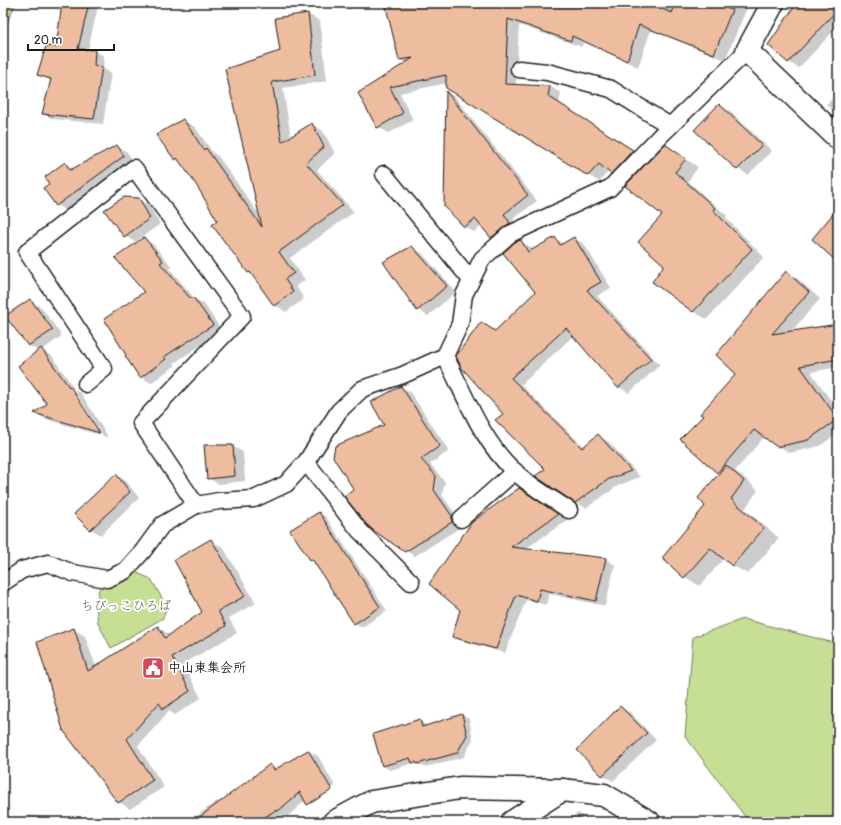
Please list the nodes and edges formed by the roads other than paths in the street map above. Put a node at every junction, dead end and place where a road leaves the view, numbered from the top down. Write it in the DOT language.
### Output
graph roads {
  1 [pos="773,3"];
  2 [pos="747,51"];
  3 [pos="519,69"];
  4 [pos="670,126"];
  5 [pos="838,138"];
  6 [pos="384,174"];
  7 [pos="471,280"];
  8 [pos="445,356"];
  9 [pos="86,384"];
  10 [pos="306,462"];
  11 [pos="515,471"];
  12 [pos="196,506"];
  13 [pos="569,510"];
  14 [pos="461,519"];
  15 [pos="411,582"];
  16 [pos="3,583"];
  17 [pos="562,790"];
  18 [pos="334,822"];
  19 [pos="512,822"];
  20 [pos="649,822"];
  1 -- 2 [label="street"];
  2 -- 4 [label="lane"];
  2 -- 5 [label="street"];
  3 -- 4 [label="lane"];
  4 -- 7 [label="lane"];
  6 -- 7 [label="lane"];
  7 -- 8 [label="lane"];
  8 -- 10 [label="lane"];
  8 -- 11 [label="lane"];
  9 -- 12 [label="lane"];
  10 -- 12 [label="lane"];
  10 -- 15 [label="lane"];
  11 -- 13 [label="lane"];
  11 -- 14 [label="lane"];
  12 -- 16 [label="lane"];
  17 -- 18 [label="street"];
  17 -- 19 [label="street"];
  17 -- 20 [label="street"];
}
